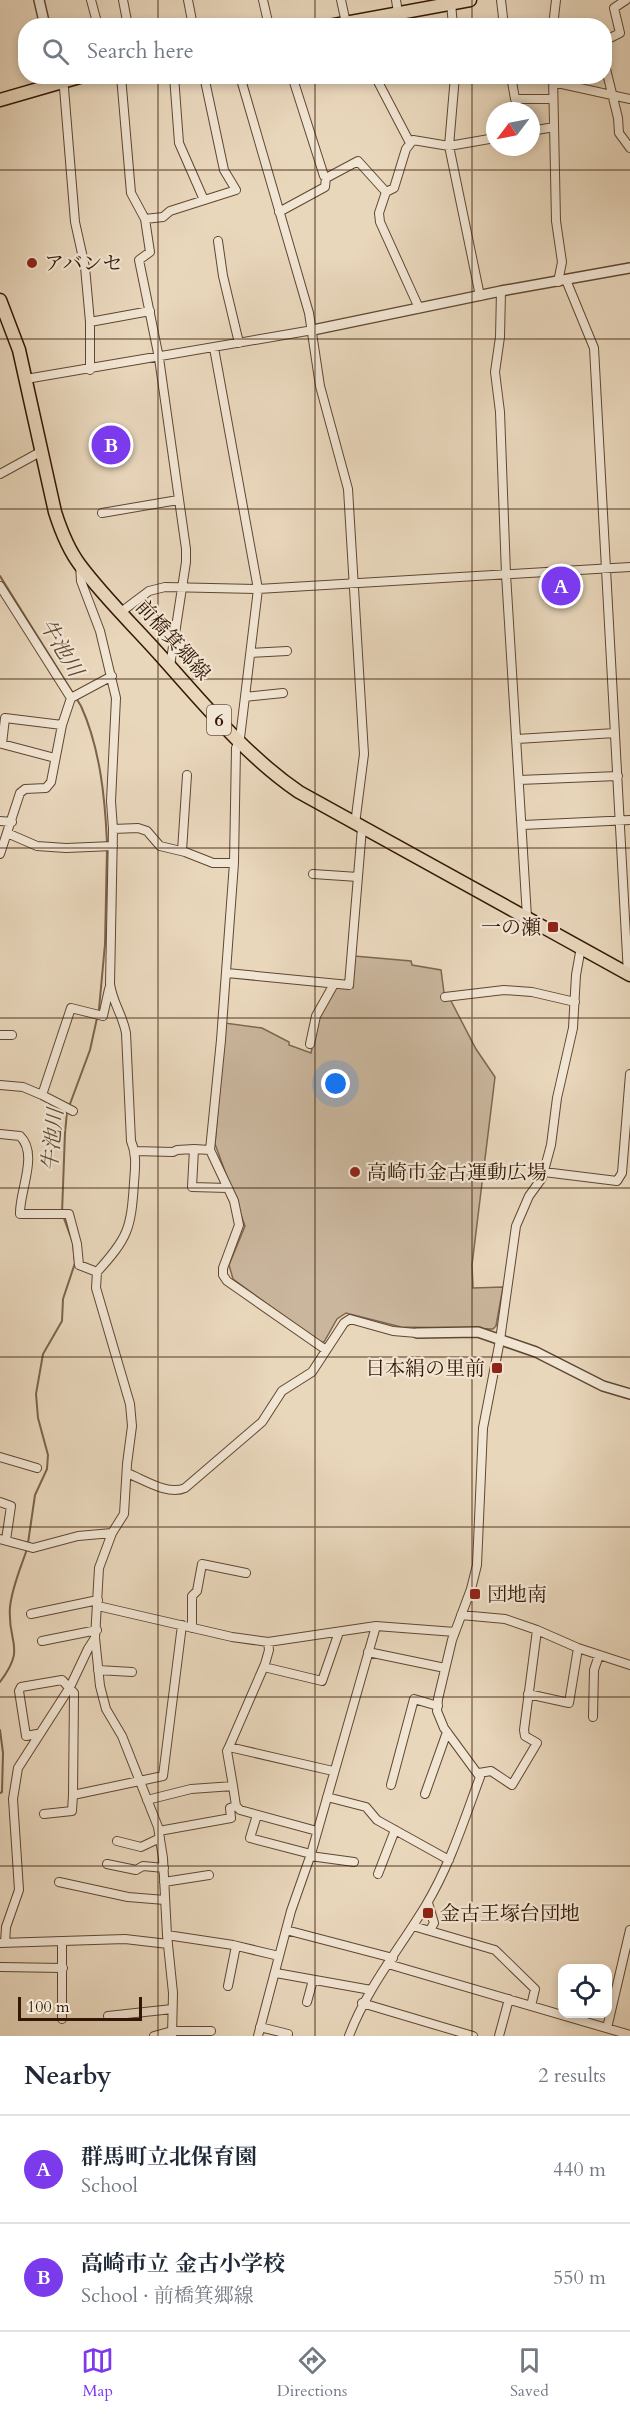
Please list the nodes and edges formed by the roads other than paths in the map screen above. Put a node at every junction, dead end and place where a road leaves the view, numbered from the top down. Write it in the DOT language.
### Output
graph roads {
  1 [pos="39,0"];
  2 [pos="91,0"];
  3 [pos="123,0"];
  4 [pos="188,0"];
  5 [pos="263,0"];
  6 [pos="341,0"];
  7 [pos="396,0"];
  8 [pos="470,0"];
  9 [pos="501,0"];
  10 [pos="556,0"];
  11 [pos="626,0"];
  12 [pos="451,3"];
  13 [pos="398,14"];
  14 [pos="43,18"];
  15 [pos="96,18"];
  16 [pos="126,18"];
  17 [pos="191,18"];
  18 [pos="267,18"];
  19 [pos="345,18"];
  20 [pos="382,18"];
  21 [pos="452,18"];
  22 [pos="503,18"];
  23 [pos="554,18"];
  24 [pos="612,37"];
  25 [pos="46,84"];
  26 [pos="61,84"];
  27 [pos="122,84"];
  28 [pos="175,84"];
  29 [pos="206,84"];
  30 [pos="242,84"];
  31 [pos="295,84"];
  32 [pos="379,84"];
  33 [pos="454,84"];
  34 [pos="512,84"];
  35 [pos="553,84"];
  36 [pos="574,84"];
  37 [pos="609,84"];
  38 [pos="611,93"];
  39 [pos="553,99"];
  40 [pos="630,99"];
  41 [pos="0,100"];
  42 [pos="554,127"];
  43 [pos="540,129"];
  44 [pos="486,140"];
  45 [pos="410,142"];
  46 [pos="448,146"];
  47 [pos="630,148"];
  48 [pos="326,177"];
  49 [pos="386,192"];
  50 [pos="204,200"];
  51 [pos="279,212"];
  52 [pos="145,219"];
  53 [pos="218,242"];
  54 [pos="630,268"];
  55 [pos="562,281"];
  56 [pos="501,291"];
  57 [pos="480,296"];
  58 [pos="0,300"];
  59 [pos="419,308"];
  60 [pos="150,311"];
  61 [pos="90,322"];
  62 [pos="313,330"];
  63 [pos="239,343"];
  64 [pos="214,348"];
  65 [pos="159,358"];
  66 [pos="90,370"];
  67 [pos="26,379"];
  68 [pos="42,452"];
  69 [pos="0,474"];
  70 [pos="178,500"];
  71 [pos="102,513"];
  72 [pos="80,565"];
  73 [pos="630,567"];
  74 [pos="606,568"];
  75 [pos="506,574"];
  76 [pos="353,583"];
  77 [pos="0,586"];
  78 [pos="181,589"];
  79 [pos="258,589"];
  80 [pos="121,612"];
  81 [pos="287,651"];
  82 [pos="251,652"];
  83 [pos="170,666"];
  84 [pos="112,676"];
  85 [pos="283,693"];
  86 [pos="74,696"];
  87 [pos="245,697"];
  88 [pos="62,725"];
  89 [pos="615,732"];
  90 [pos="517,739"];
  91 [pos="239,742"];
  92 [pos="55,758"];
  93 [pos="187,774"];
  94 [pos="618,776"];
  95 [pos="519,780"];
  96 [pos="618,820"];
  97 [pos="630,820"];
  98 [pos="0,821"];
  99 [pos="12,822"];
  100 [pos="523,825"];
  101 [pos="358,826"];
  102 [pos="113,829"];
  103 [pos="7,832"];
  104 [pos="113,846"];
  105 [pos="182,851"];
  106 [pos="0,854"];
  107 [pos="234,863"];
  108 [pos="313,874"];
  109 [pos="358,877"];
  110 [pos="526,918"];
  111 [pos="581,947"];
  112 [pos="227,973"];
  113 [pos="629,974"];
  114 [pos="110,984"];
  115 [pos="334,984"];
  116 [pos="445,998"];
  117 [pos="575,1002"];
  118 [pos="0,1035"];
  119 [pos="12,1035"];
  120 [pos="310,1044"];
  121 [pos="630,1074"];
  122 [pos="0,1085"];
  123 [pos="42,1095"];
  124 [pos="73,1111"];
  125 [pos="0,1134"];
  126 [pos="194,1149"];
  127 [pos="210,1150"];
  128 [pos="135,1151"];
  129 [pos="544,1172"];
  130 [pos="228,1188"];
  131 [pos="97,1272"];
  132 [pos="417,1333"];
  133 [pos="500,1340"];
  134 [pos="326,1350"];
  135 [pos="630,1394"];
  136 [pos="0,1457"];
  137 [pos="38,1468"];
  138 [pos="127,1473"];
  139 [pos="0,1502"];
  140 [pos="112,1533"];
  141 [pos="3,1540"];
  142 [pos="246,1573"];
  143 [pos="98,1603"];
  144 [pos="31,1614"];
  145 [pos="461,1615"];
  146 [pos="182,1625"];
  147 [pos="376,1626"];
  148 [pos="192,1628"];
  149 [pos="97,1630"];
  150 [pos="537,1630"];
  151 [pos="339,1632"];
  152 [pos="456,1632"];
  153 [pos="95,1638"];
  154 [pos="42,1641"];
  155 [pos="268,1642"];
  156 [pos="578,1648"];
  157 [pos="368,1652"];
  158 [pos="598,1655"];
  159 [pos="630,1665"];
  160 [pos="264,1667"];
  161 [pos="445,1668"];
  162 [pos="98,1670"];
  163 [pos="132,1672"];
  164 [pos="70,1687"];
  165 [pos="528,1694"];
  166 [pos="438,1706"];
  167 [pos="593,1717"];
  168 [pos="447,1732"];
  169 [pos="38,1734"];
  170 [pos="229,1747"];
  171 [pos="333,1772"];
  172 [pos="479,1773"];
  173 [pos="139,1781"];
  174 [pos="392,1785"];
  175 [pos="233,1786"];
  176 [pos="425,1794"];
  177 [pos="73,1796"];
  178 [pos="327,1797"];
  179 [pos="147,1800"];
  180 [pos="236,1806"];
  181 [pos="44,1814"];
  182 [pos="257,1815"];
  183 [pos="395,1830"];
  184 [pos="317,1831"];
  185 [pos="159,1834"];
  186 [pos="117,1841"];
  187 [pos="310,1855"];
  188 [pos="449,1860"];
  189 [pos="354,1862"];
  190 [pos="107,1864"];
  191 [pos="164,1868"];
  192 [pos="378,1874"];
  193 [pos="209,1875"];
  194 [pos="59,1881"];
  195 [pos="164,1882"];
  196 [pos="165,1900"];
  197 [pos="428,1903"];
  198 [pos="413,1926"];
  199 [pos="286,1930"];
  200 [pos="430,1930"];
  201 [pos="630,1930"];
  202 [pos="167,1935"];
  203 [pos="62,1942"];
  204 [pos="3,1943"];
  205 [pos="168,1944"];
  206 [pos="236,1946"];
  207 [pos="279,1956"];
  208 [pos="391,1961"];
  209 [pos="626,1965"];
  210 [pos="0,1967"];
  211 [pos="63,1968"];
  212 [pos="276,1972"];
  213 [pos="313,1980"];
  214 [pos="228,1986"];
  215 [pos="371,1990"];
  216 [pos="509,1999"];
  217 [pos="308,2002"];
  218 [pos="362,2003"];
  219 [pos="531,2006"];
  220 [pos="172,2009"];
  221 [pos="108,2016"];
  222 [pos="62,2019"];
  223 [pos="260,2027"];
  224 [pos="607,2028"];
  225 [pos="211,2031"];
  226 [pos="172,2033"];
  227 [pos="288,2034"];
  228 [pos="620,2034"];
  229 [pos="630,2035"];
  230 [pos="154,2036"];
  231 [pos="258,2036"];
  232 [pos="349,2036"];
  233 [pos="473,2036"];
  234 [pos="499,2036"];
  1 -- 14 [label="street"];
  2 -- 15 [label="street"];
  3 -- 16 [label="street"];
  4 -- 17 [label="street"];
  5 -- 18 [label="street"];
  6 -- 19 [label="street"];
  7 -- 13 [label="street"];
  8 -- 12 [label="main road"];
  9 -- 22 [label="street"];
  10 -- 23 [label="street"];
  11 -- 24 [label="street"];
  12 -- 13 [label="main road"];
  12 -- 21 [label="street"];
  13 -- 20 [label="main road"];
  25 -- 41 [label="main road"];
  26 -- 61 [label="street"];
  27 -- 52 [label="street"];
  28 -- 50 [label="street"];
  29 -- 50 [label="street"];
  30 -- 51 [label="street"];
  31 -- 48 [label="street"];
  32 -- 45 [label="street"];
  33 -- 46 [label="street"];
  34 -- 39 [label="street"];
  35 -- 39 [label="street"];
  36 -- 38 [label="street"];
  37 -- 38 [label="street"];
  38 -- 40 [label="street"];
  38 -- 47 [label="street"];
  39 -- 42 [label="street"];
  42 -- 43 [label="street"];
  42 -- 55 [label="street"];
  44 -- 46 [label="street"];
  45 -- 46 [label="street"];
  45 -- 49 [label="street"];
  46 -- 57 [label="street"];
  48 -- 49 [label="street"];
  48 -- 51 [label="street"];
  49 -- 59 [label="street"];
  50 -- 52 [label="street"];
  51 -- 62 [label="street"];
  52 -- 60 [label="street"];
  53 -- 63 [label="street"];
  54 -- 55 [label="street"];
  55 -- 56 [label="street"];
  55 -- 74 [label="street"];
  56 -- 57 [label="street"];
  56 -- 75 [label="street"];
  57 -- 59 [label="street"];
  58 -- 67 [label="main road, 前橋箕郷線 / 6"];
  59 -- 62 [label="street"];
  60 -- 61 [label="street"];
  60 -- 65 [label="street"];
  61 -- 66 [label="street"];
  62 -- 63 [label="street"];
  62 -- 76 [label="street"];
  63 -- 64 [label="street"];
  64 -- 65 [label="street"];
  64 -- 79 [label="street"];
  65 -- 66 [label="street"];
  65 -- 70 [label="street"];
  66 -- 67 [label="street"];
  67 -- 68 [label="main road, 前橋箕郷線 / 6"];
  68 -- 69 [label="street"];
  68 -- 72 [label="main road, 前橋箕郷線 / 6"];
  70 -- 71 [label="street"];
  70 -- 78 [label="street"];
  72 -- 80 [label="main road, 前橋箕郷線 / 6"];
  72 -- 84 [label="street"];
  73 -- 74 [label="street"];
  74 -- 75 [label="street"];
  74 -- 89 [label="street"];
  75 -- 76 [label="street"];
  75 -- 90 [label="street"];
  76 -- 79 [label="street"];
  76 -- 101 [label="street"];
  77 -- 86 [label="street"];
  78 -- 79 [label="street"];
  78 -- 80 [label="street"];
  78 -- 83 [label="street"];
  79 -- 82 [label="street"];
  80 -- 83 [label="main road, 前橋箕郷線 / 6"];
  81 -- 82 [label="street"];
  82 -- 87 [label="street"];
  83 -- 91 [label="main road, 前橋箕郷線 / 6"];
  84 -- 86 [label="street"];
  84 -- 102 [label="street"];
  85 -- 87 [label="street"];
  86 -- 88 [label="street"];
  87 -- 91 [label="street"];
  88 -- 92 [label="street"];
  88 -- 92 [label="street"];
  89 -- 90 [label="street"];
  89 -- 94 [label="street"];
  90 -- 95 [label="street"];
  91 -- 101 [label="main road, 前橋箕郷線 / 6"];
  91 -- 107 [label="street"];
  92 -- 99 [label="street"];
  93 -- 105 [label="street"];
  94 -- 95 [label="street"];
  94 -- 96 [label="street"];
  95 -- 100 [label="street"];
  96 -- 97 [label="street"];
  96 -- 100 [label="street"];
  96 -- 113 [label="street"];
  98 -- 99 [label="street"];
  99 -- 103 [label="street"];
  100 -- 110 [label="street"];
  101 -- 109 [label="street"];
  101 -- 110 [label="main road, 前橋箕郷線 / 6"];
  102 -- 104 [label="street"];
  102 -- 105 [label="street"];
  103 -- 104 [label="street"];
  103 -- 106 [label="street"];
  104 -- 114 [label="street"];
  105 -- 107 [label="street"];
  107 -- 112 [label="street"];
  108 -- 109 [label="street"];
  109 -- 115 [label="street"];
  110 -- 111 [label="main road, 前橋箕郷線 / 6"];
  111 -- 113 [label="main road, 前橋箕郷線 / 6"];
  111 -- 117 [label="street"];
  112 -- 115 [label="street"];
  112 -- 127 [label="street"];
  114 -- 123 [label="street"];
  114 -- 128 [label="street"];
  115 -- 120 [label="street"];
  116 -- 117 [label="street"];
  117 -- 129 [label="street"];
  118 -- 119 [label="street"];
  121 -- 129 [label="street"];
  122 -- 123 [label="street"];
  123 -- 124 [label="street"];
  125 -- 131 [label="street"];
  126 -- 127 [label="street"];
  126 -- 128 [label="street"];
  126 -- 130 [label="street"];
  127 -- 130 [label="street"];
  128 -- 131 [label="street"];
  129 -- 133 [label="street"];
  130 -- 134 [label="street"];
  131 -- 138 [label="street"];
  132 -- 133 [label="street"];
  132 -- 134 [label="street"];
  133 -- 135 [label="street"];
  133 -- 145 [label="street"];
  134 -- 138 [label="street"];
  136 -- 137 [label="street"];
  138 -- 140 [label="street"];
  139 -- 141 [label="street"];
  140 -- 141 [label="street"];
  140 -- 143 [label="street"];
  142 -- 148 [label="street"];
  143 -- 144 [label="street"];
  143 -- 146 [label="street"];
  143 -- 149 [label="street"];
  145 -- 150 [label="street"];
  145 -- 152 [label="street"];
  146 -- 148 [label="street"];
  146 -- 173 [label="street"];
  147 -- 151 [label="street"];
  147 -- 152 [label="street"];
  147 -- 157 [label="street"];
  148 -- 155 [label="street"];
  149 -- 153 [label="street"];
  149 -- 154 [label="street"];
  150 -- 156 [label="street"];
  150 -- 165 [label="street"];
  151 -- 155 [label="street"];
  151 -- 160 [label="street"];
  152 -- 161 [label="street"];
  153 -- 162 [label="street"];
  153 -- 164 [label="street"];
  155 -- 160 [label="street"];
  156 -- 158 [label="street"];
  156 -- 165 [label="street"];
  157 -- 161 [label="street"];
  157 -- 171 [label="street"];
  158 -- 159 [label="street"];
  158 -- 167 [label="street"];
  160 -- 170 [label="street"];
  161 -- 166 [label="street"];
  162 -- 163 [label="street"];
  162 -- 173 [label="street"];
  164 -- 169 [label="street"];
  164 -- 169 [label="street"];
  164 -- 177 [label="street"];
  165 -- 172 [label="street"];
  166 -- 168 [label="street"];
  166 -- 174 [label="street"];
  168 -- 172 [label="street"];
  168 -- 176 [label="street"];
  169 -- 204 [label="street"];
  170 -- 171 [label="street"];
  170 -- 175 [label="street"];
  171 -- 178 [label="street"];
  172 -- 188 [label="street"];
  173 -- 177 [label="street"];
  173 -- 179 [label="street"];
  175 -- 179 [label="street"];
  175 -- 180 [label="street"];
  177 -- 181 [label="street"];
  178 -- 183 [label="street"];
  178 -- 184 [label="street"];
  179 -- 185 [label="street"];
  180 -- 182 [label="street"];
  180 -- 185 [label="street"];
  182 -- 184 [label="street"];
  182 -- 187 [label="street"];
  183 -- 188 [label="street"];
  183 -- 192 [label="street"];
  184 -- 187 [label="street"];
  185 -- 186 [label="street"];
  185 -- 191 [label="street"];
  187 -- 189 [label="street"];
  187 -- 199 [label="street"];
  188 -- 197 [label="street"];
  190 -- 191 [label="street"];
  191 -- 195 [label="street"];
  193 -- 195 [label="street"];
  194 -- 196 [label="street"];
  195 -- 196 [label="street"];
  196 -- 202 [label="street"];
  197 -- 198 [label="street"];
  197 -- 200 [label="street"];
  198 -- 200 [label="street"];
  198 -- 208 [label="street"];
  199 -- 207 [label="street"];
  199 -- 208 [label="street"];
  200 -- 219 [label="street"];
  201 -- 209 [label="street"];
  202 -- 205 [label="street"];
  202 -- 206 [label="street"];
  203 -- 204 [label="street"];
  203 -- 205 [label="street"];
  203 -- 211 [label="street"];
  205 -- 220 [label="street"];
  206 -- 207 [label="street"];
  206 -- 214 [label="street"];
  207 -- 212 [label="street"];
  208 -- 215 [label="street"];
  208 -- 216 [label="street"];
  209 -- 224 [label="street"];
  210 -- 211 [label="street"];
  211 -- 222 [label="street"];
  212 -- 213 [label="street"];
  212 -- 223 [label="street"];
  213 -- 215 [label="street"];
  213 -- 217 [label="street"];
  215 -- 218 [label="street"];
  216 -- 219 [label="street"];
  216 -- 234 [label="street"];
  218 -- 232 [label="street"];
  218 -- 233 [label="street"];
  219 -- 224 [label="street"];
  220 -- 221 [label="street"];
  220 -- 226 [label="street"];
  223 -- 227 [label="street"];
  223 -- 231 [label="street"];
  224 -- 228 [label="street"];
  225 -- 226 [label="street"];
  226 -- 230 [label="street"];
  228 -- 229 [label="street"];
}
